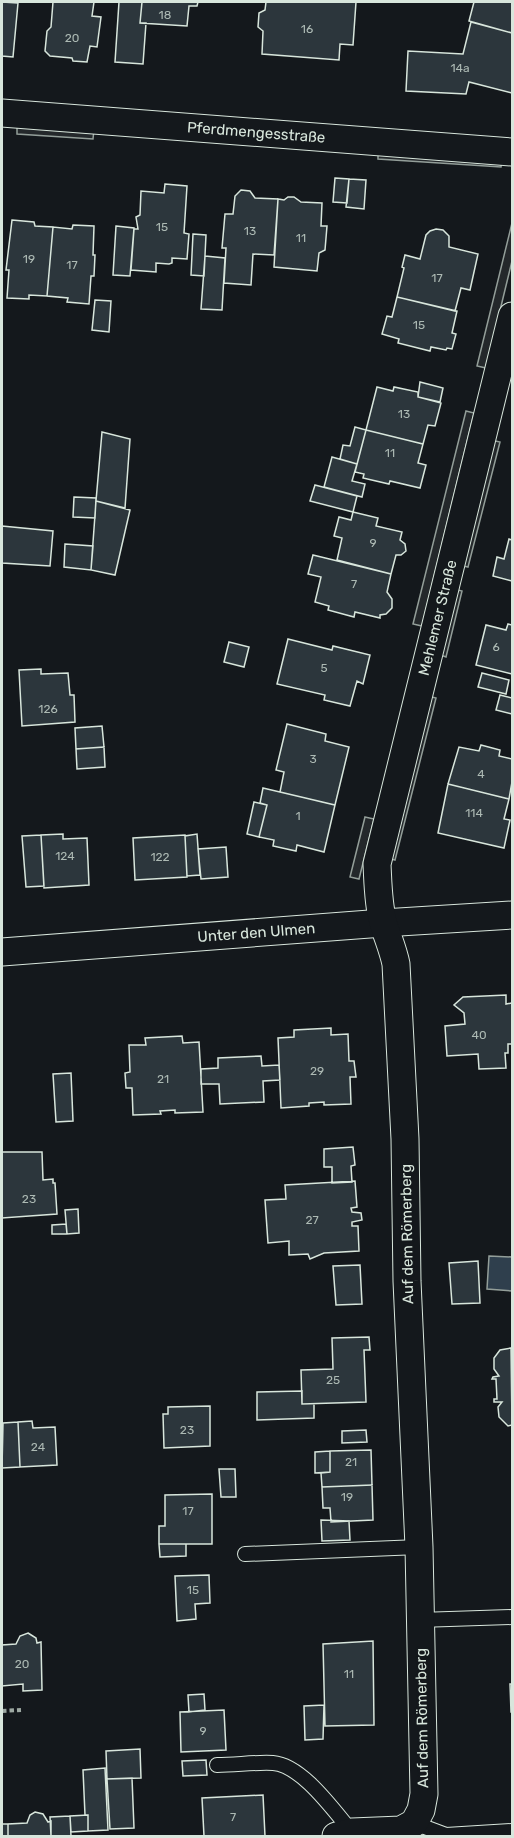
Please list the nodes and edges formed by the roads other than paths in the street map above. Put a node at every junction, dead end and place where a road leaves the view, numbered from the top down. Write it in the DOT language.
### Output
graph roads {
  1 [pos="2,113"];
  2 [pos="513,152"];
  3 [pos="513,316"];
  4 [pos="513,915"];
  5 [pos="383,923"];
  6 [pos="2,952"];
  7 [pos="419,1546"];
  8 [pos="245,1554"];
  9 [pos="513,1617"];
  10 [pos="419,1620"];
  11 [pos="217,1765"];
  12 [pos="414,1823"];
  13 [pos="513,1831"];
  14 [pos="344,1834"];
  1 -- 2 [label="street, Pferdmengesstraße"];
  3 -- 5 [label="street, Mehlemer Straße"];
  4 -- 5 [label="street, Unter den Ulmen"];
  5 -- 6 [label="street, Unter den Ulmen"];
  5 -- 7 [label="street, Auf dem Römerberg"];
  7 -- 8 [label="lane"];
  7 -- 10 [label="street, Auf dem Römerberg"];
  9 -- 10 [label="lane"];
  10 -- 12 [label="street, Auf dem Römerberg"];
  11 -- 14 [label="lane"];
  12 -- 13 [label="lane"];
  12 -- 14 [label="street"];
}
